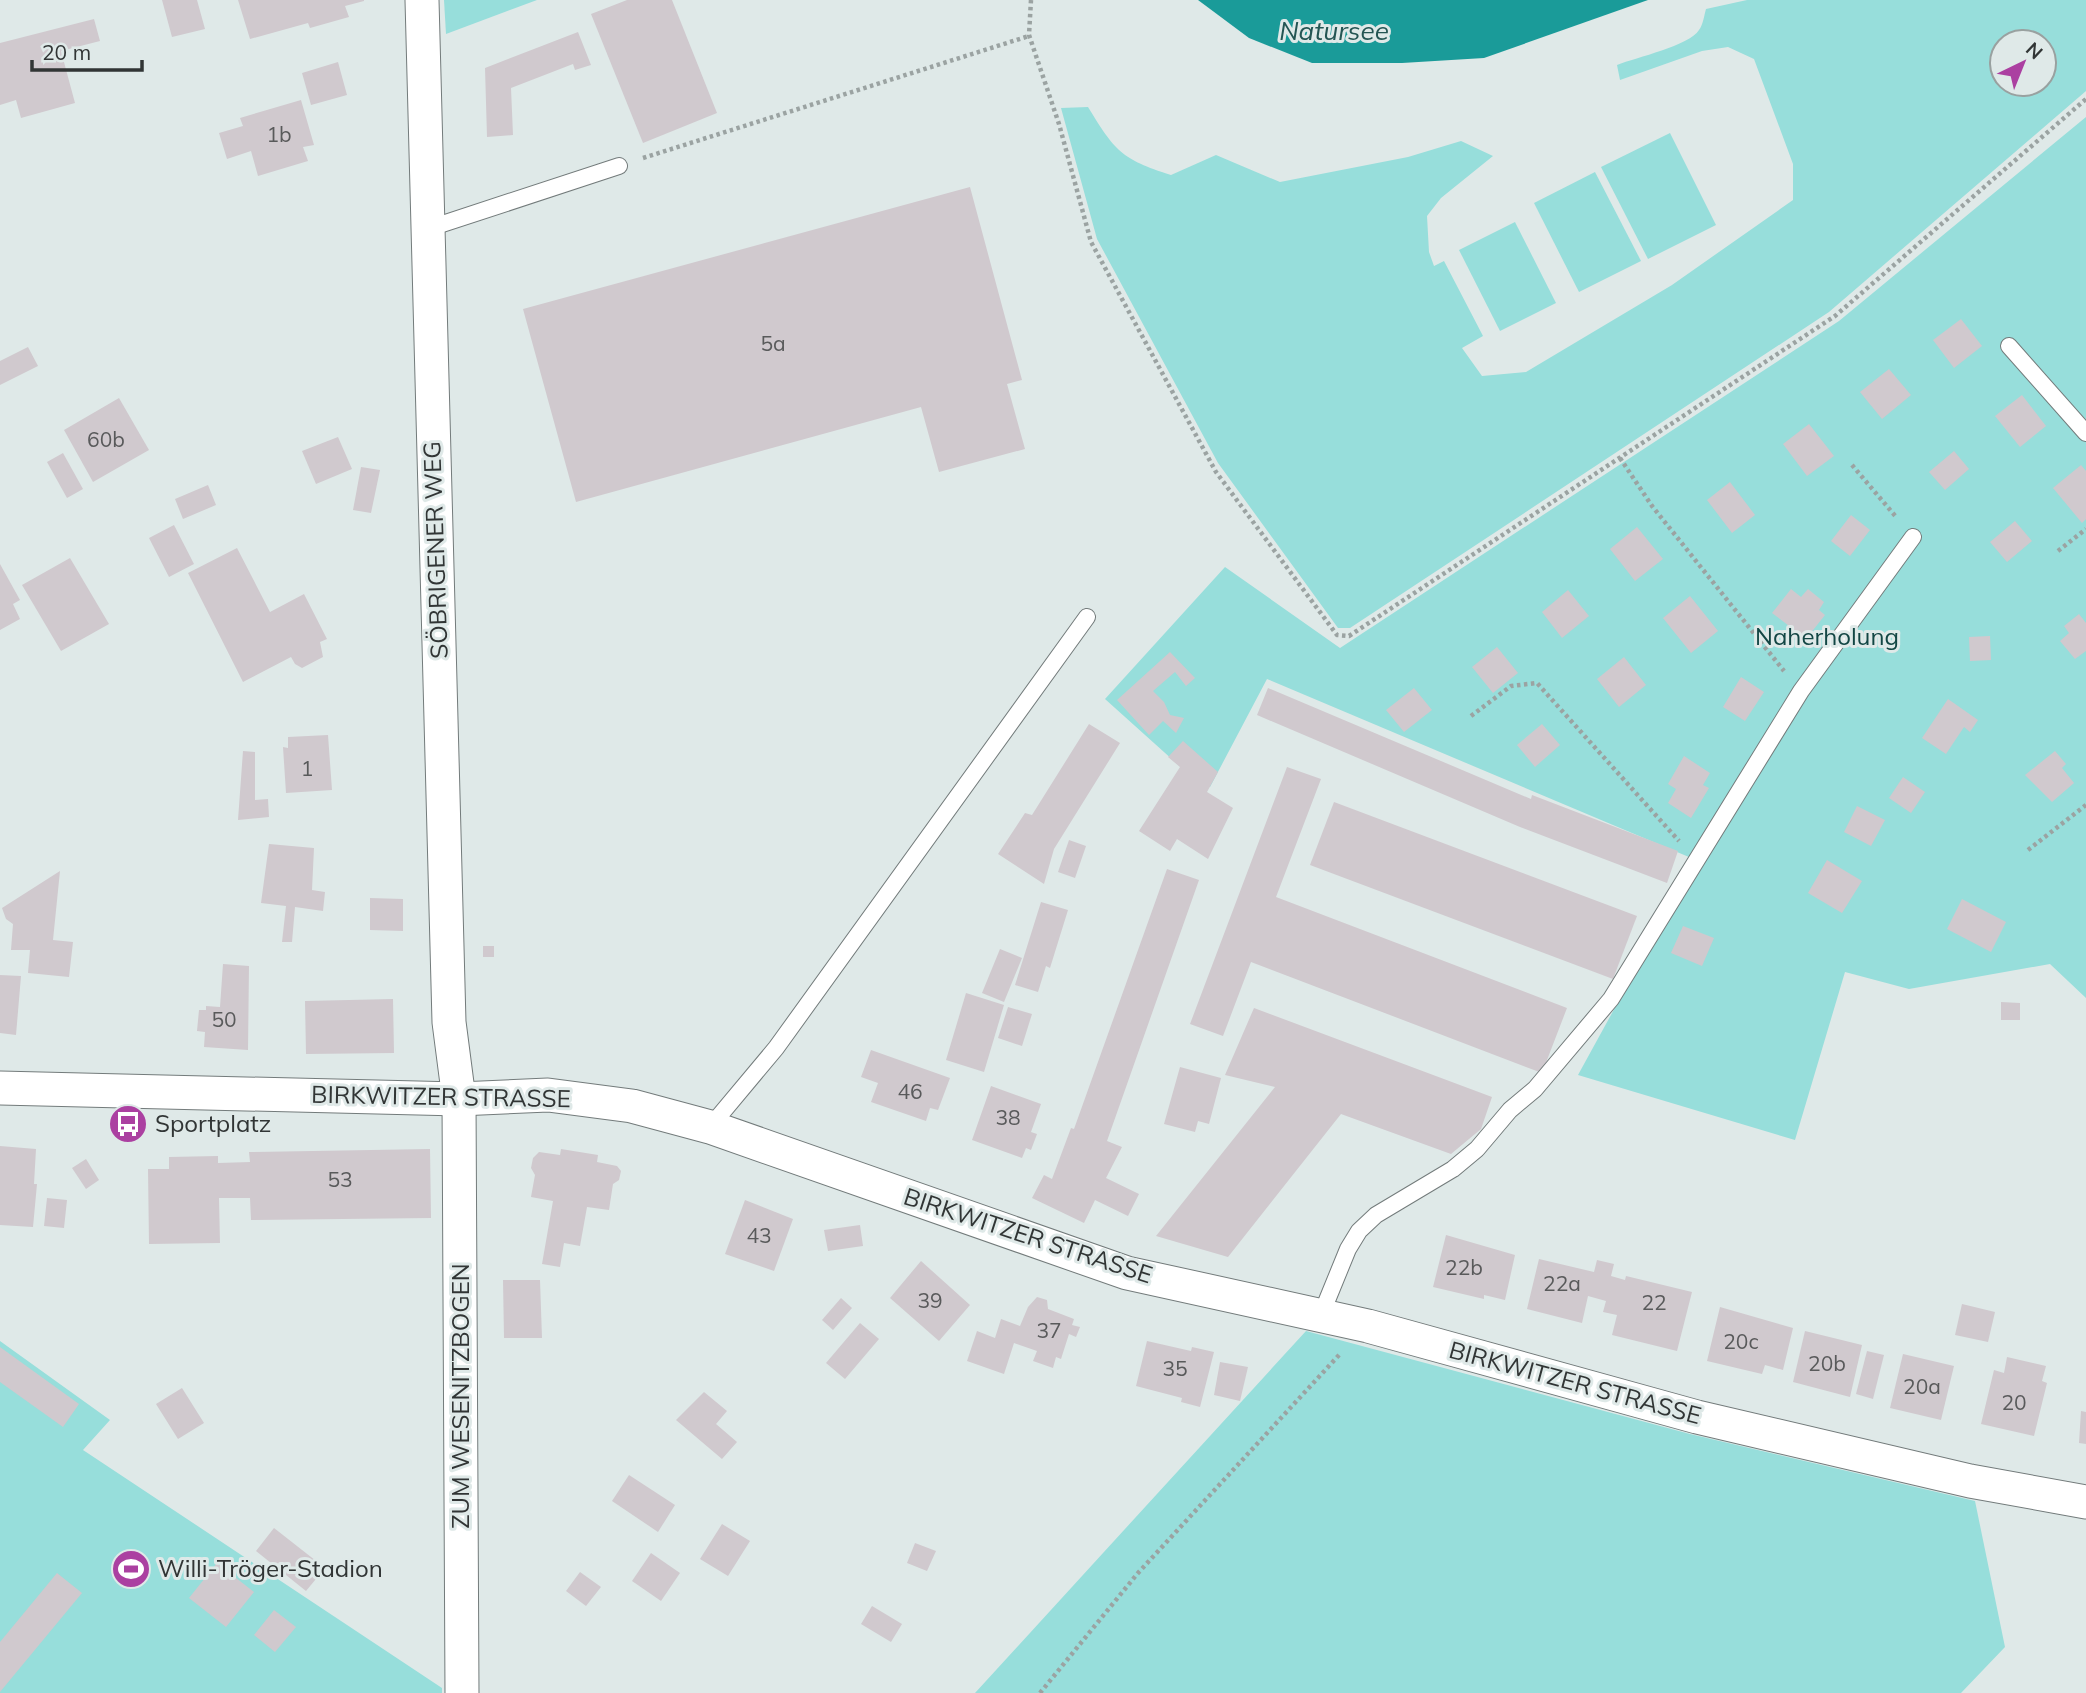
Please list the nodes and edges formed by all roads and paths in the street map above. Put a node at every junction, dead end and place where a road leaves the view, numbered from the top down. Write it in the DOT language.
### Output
graph roads {
  1 [pos="422,0"];
  2 [pos="1031,0"];
  3 [pos="1029,36"];
  4 [pos="2086,99"];
  5 [pos="619,166"];
  6 [pos="427,229"];
  7 [pos="2009,346"];
  8 [pos="2086,433"];
  9 [pos="1620,458"];
  10 [pos="1852,465"];
  11 [pos="2086,529"];
  12 [pos="1913,537"];
  13 [pos="2058,551"];
  14 [pos="1087,617"];
  15 [pos="1801,691"];
  16 [pos="1471,716"];
  17 [pos="2086,805"];
  18 [pos="2028,850"];
  19 [pos="1696,860"];
  20 [pos="0,1088"];
  21 [pos="459,1099"];
  22 [pos="710,1127"];
  23 [pos="1321,1315"];
  24 [pos="1368,1326"];
  25 [pos="2086,1502"];
  26 [pos="463,1693"];
  27 [pos="1040,1693"];
  1 -- 6 [label="street, SÖBRIGENER WEG"];
  2 -- 3 [label="path"];
  3 -- 5 [label="path"];
  3 -- 9 [label="path"];
  4 -- 9 [label="path"];
  5 -- 6 [label="lane"];
  6 -- 21 [label="street, SÖBRIGENER WEG"];
  7 -- 8 [label="lane"];
  9 -- 15 [label="path"];
  10 -- 12 [label="path"];
  11 -- 13 [label="path"];
  12 -- 15 [label="lane"];
  14 -- 22 [label="lane"];
  15 -- 19 [label="lane"];
  16 -- 19 [label="path"];
  17 -- 18 [label="path"];
  19 -- 23 [label="lane"];
  20 -- 21 [label="street, BIRKWITZER STRASSE"];
  21 -- 22 [label="street, BIRKWITZER STRASSE"];
  21 -- 26 [label="street, ZUM WESENITZBOGEN"];
  22 -- 23 [label="street, BIRKWITZER STRASSE"];
  23 -- 24 [label="street, BIRKWITZER STRASSE"];
  24 -- 25 [label="street, BIRKWITZER STRASSE"];
  24 -- 27 [label="path"];
}
